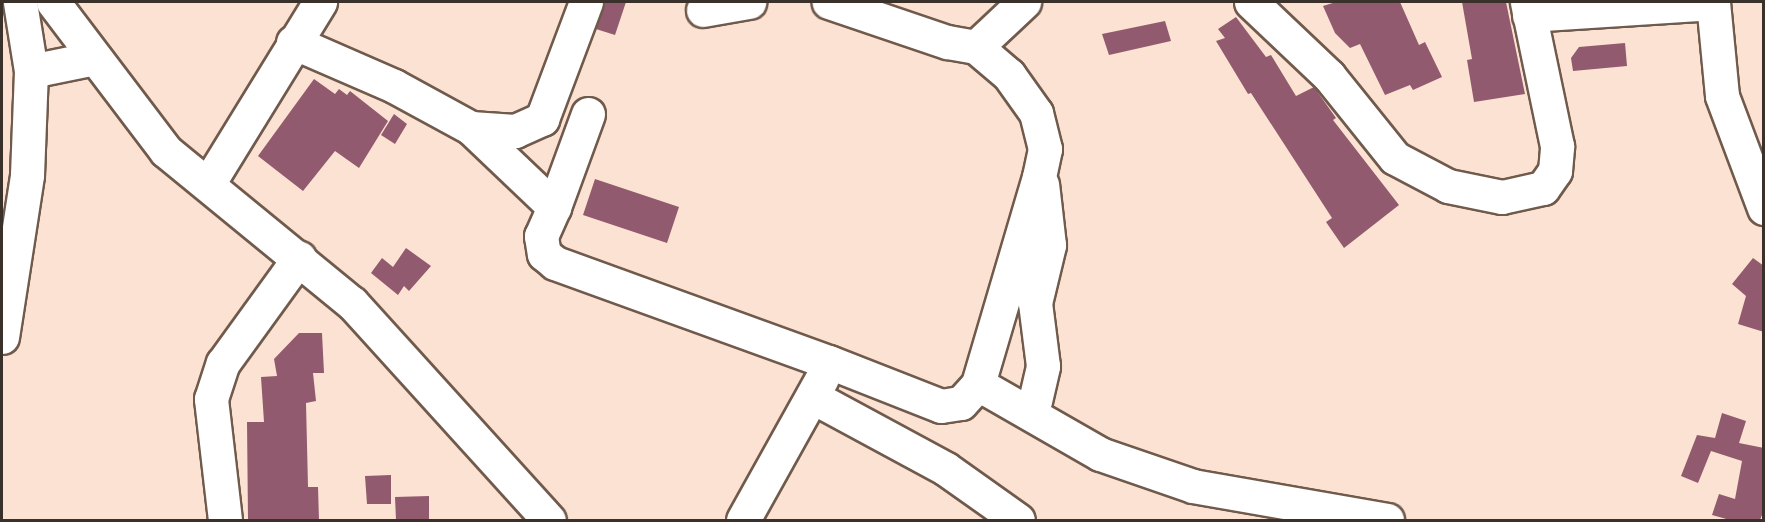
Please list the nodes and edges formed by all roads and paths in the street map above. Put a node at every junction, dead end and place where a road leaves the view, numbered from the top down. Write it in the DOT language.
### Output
graph roads {
  1 [pos="20,2"];
  2 [pos="53,2"];
  3 [pos="320,2"];
  4 [pos="586,2"];
  5 [pos="748,2"];
  6 [pos="829,2"];
  7 [pos="1024,2"];
  8 [pos="1251,2"];
  9 [pos="1713,2"];
  10 [pos="1528,8"];
  11 [pos="703,10"];
  12 [pos="293,42"];
  13 [pos="976,47"];
  14 [pos="96,58"];
  15 [pos="31,70"];
  16 [pos="588,114"];
  17 [pos="471,128"];
  18 [pos="1039,177"];
  19 [pos="208,184"];
  20 [pos="555,207"];
  21 [pos="1764,208"];
  22 [pos="299,258"];
  23 [pos="2,337"];
  24 [pos="829,362"];
  25 [pos="978,384"];
  26 [pos="813,397"];
  27 [pos="1035,401"];
  28 [pos="225,520"];
  29 [pos="549,520"];
  30 [pos="743,520"];
  31 [pos="1018,520"];
  32 [pos="1387,520"];
  1 -- 15 [label="street"];
  2 -- 14 [label="street"];
  3 -- 12 [label="street"];
  4 -- 17 [label="street"];
  5 -- 11 [label="street"];
  6 -- 13 [label="street"];
  7 -- 13 [label="street"];
  8 -- 10 [label="street"];
  9 -- 10 [label="street"];
  9 -- 21 [label="street"];
  12 -- 17 [label="street"];
  12 -- 19 [label="street"];
  13 -- 18 [label="street"];
  14 -- 15 [label="street"];
  14 -- 19 [label="street"];
  15 -- 23 [label="street"];
  16 -- 20 [label="street"];
  17 -- 20 [label="street"];
  18 -- 25 [label="street"];
  18 -- 27 [label="street"];
  19 -- 22 [label="street"];
  20 -- 24 [label="street"];
  22 -- 28 [label="street"];
  22 -- 29 [label="street"];
  24 -- 25 [label="street"];
  24 -- 26 [label="street"];
  25 -- 32 [label="street"];
  26 -- 30 [label="street"];
  26 -- 31 [label="street"];
}
